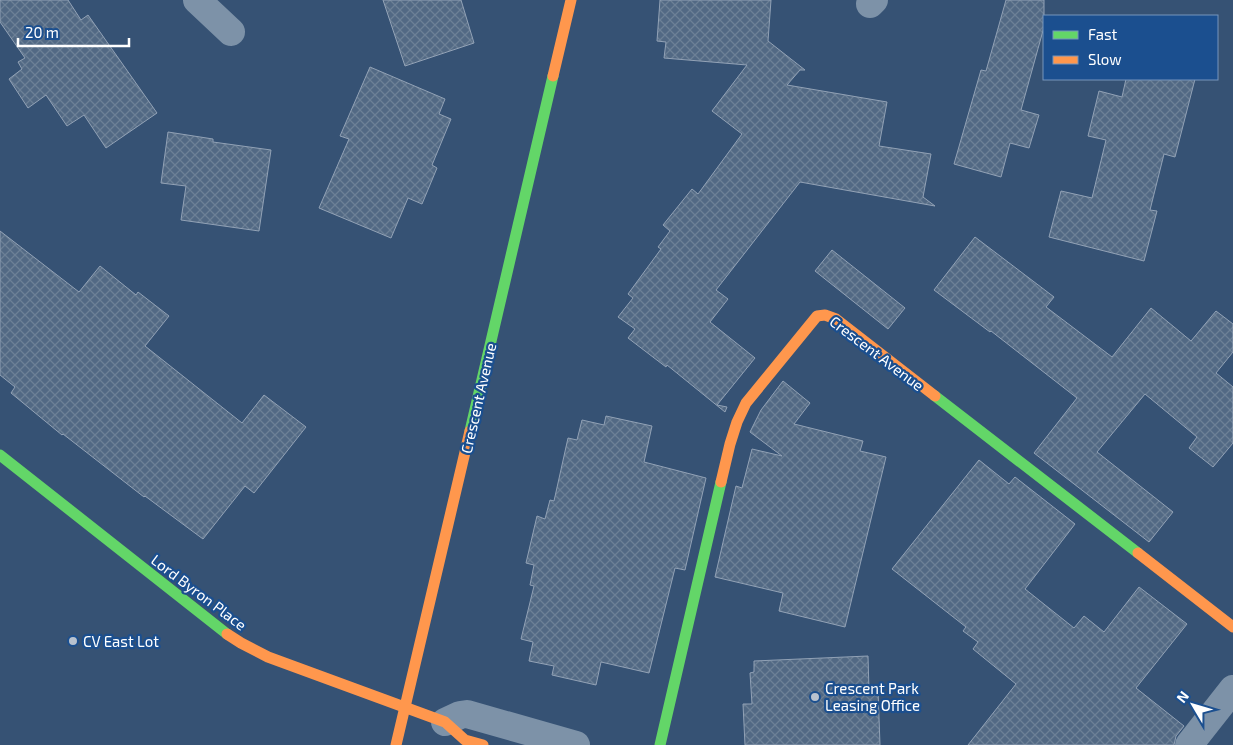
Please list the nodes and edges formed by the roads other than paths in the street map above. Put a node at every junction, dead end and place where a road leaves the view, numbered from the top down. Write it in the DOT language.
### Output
graph roads {
  1 [pos="197,0"];
  2 [pos="571,0"];
  3 [pos="231,32"];
  4 [pos="0,455"];
  5 [pos="1233,627"];
  6 [pos="1233,689"];
  7 [pos="406,709"];
  8 [pos="445,722"];
  9 [pos="396,745"];
  10 [pos="483,745"];
  11 [pos="576,745"];
  12 [pos="660,745"];
  13 [pos="1189,745"];
  1 -- 3 [label="street"];
  2 -- 7 [label="street, Crescent Avenue"];
  4 -- 7 [label="street, Lord Byron Place"];
  5 -- 12 [label="street, Crescent Avenue"];
  6 -- 13 [label="street"];
  7 -- 8 [label="street"];
  7 -- 9 [label="street, Crescent Avenue"];
  8 -- 10 [label="street"];
  8 -- 11 [label="street"];
}
